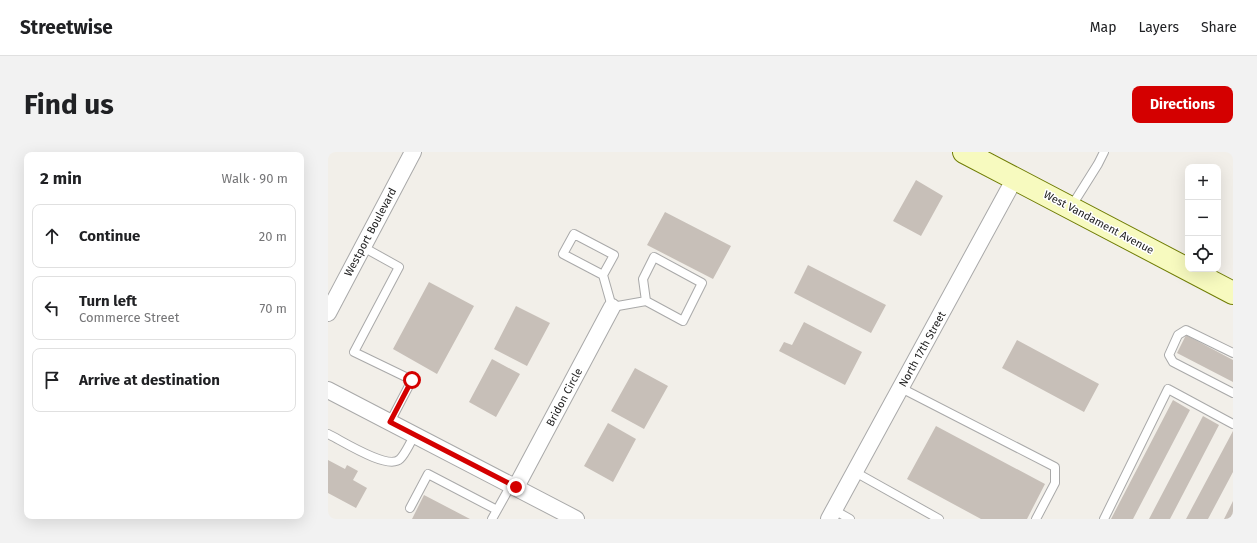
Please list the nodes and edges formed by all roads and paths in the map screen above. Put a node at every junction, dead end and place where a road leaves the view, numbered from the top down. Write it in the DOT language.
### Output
graph roads {
  1 [pos="413,152"];
  2 [pos="964,152"];
  3 [pos="1104,152"];
  4 [pos="1015,178"];
  5 [pos="1071,207"];
  6 [pos="363,247"];
  7 [pos="602,275"];
  8 [pos="1233,293"];
  9 [pos="646,301"];
  10 [pos="612,307"];
  11 [pos="328,313"];
  12 [pos="1233,353"];
  13 [pos="901,388"];
  14 [pos="328,390"];
  15 [pos="1233,393"];
  16 [pos="390,422"];
  17 [pos="1233,424"];
  18 [pos="328,434"];
  19 [pos="415,435"];
  20 [pos="855,472"];
  21 [pos="513,486"];
  22 [pos="410,508"];
  23 [pos="497,510"];
  24 [pos="832,514"];
  25 [pos="492,519"];
  26 [pos="576,519"];
  27 [pos="850,519"];
  28 [pos="938,519"];
  29 [pos="1036,519"];
  30 [pos="1104,519"];
  1 -- 6 [label="street, Westport Boulevard"];
  2 -- 4 [label="street, West Vandament Avenue"];
  3 -- 5 [label="lane"];
  4 -- 5 [label="street, West Vandament Avenue"];
  4 -- 13 [label="street, North 17th Street"];
  5 -- 8 [label="street, West Vandament Avenue"];
  6 -- 11 [label="street, Westport Boulevard"];
  6 -- 16 [label="lane"];
  7 -- 7 [label="lane"];
  7 -- 10 [label="lane"];
  9 -- 9 [label="lane"];
  9 -- 10 [label="lane"];
  10 -- 21 [label="street, Bridon Circle"];
  12 -- 15 [label="lane"];
  13 -- 20 [label="street, North 17th Street"];
  13 -- 29 [label="lane"];
  14 -- 16 [label="street"];
  16 -- 19 [label="street"];
  17 -- 30 [label="lane"];
  18 -- 19 [label="lane"];
  19 -- 21 [label="street"];
  20 -- 24 [label="street, North 17th Street"];
  20 -- 28 [label="lane"];
  21 -- 23 [label="lane"];
  21 -- 26 [label="street"];
  22 -- 23 [label="lane"];
  23 -- 25 [label="lane"];
  24 -- 27 [label="lane"];
}
